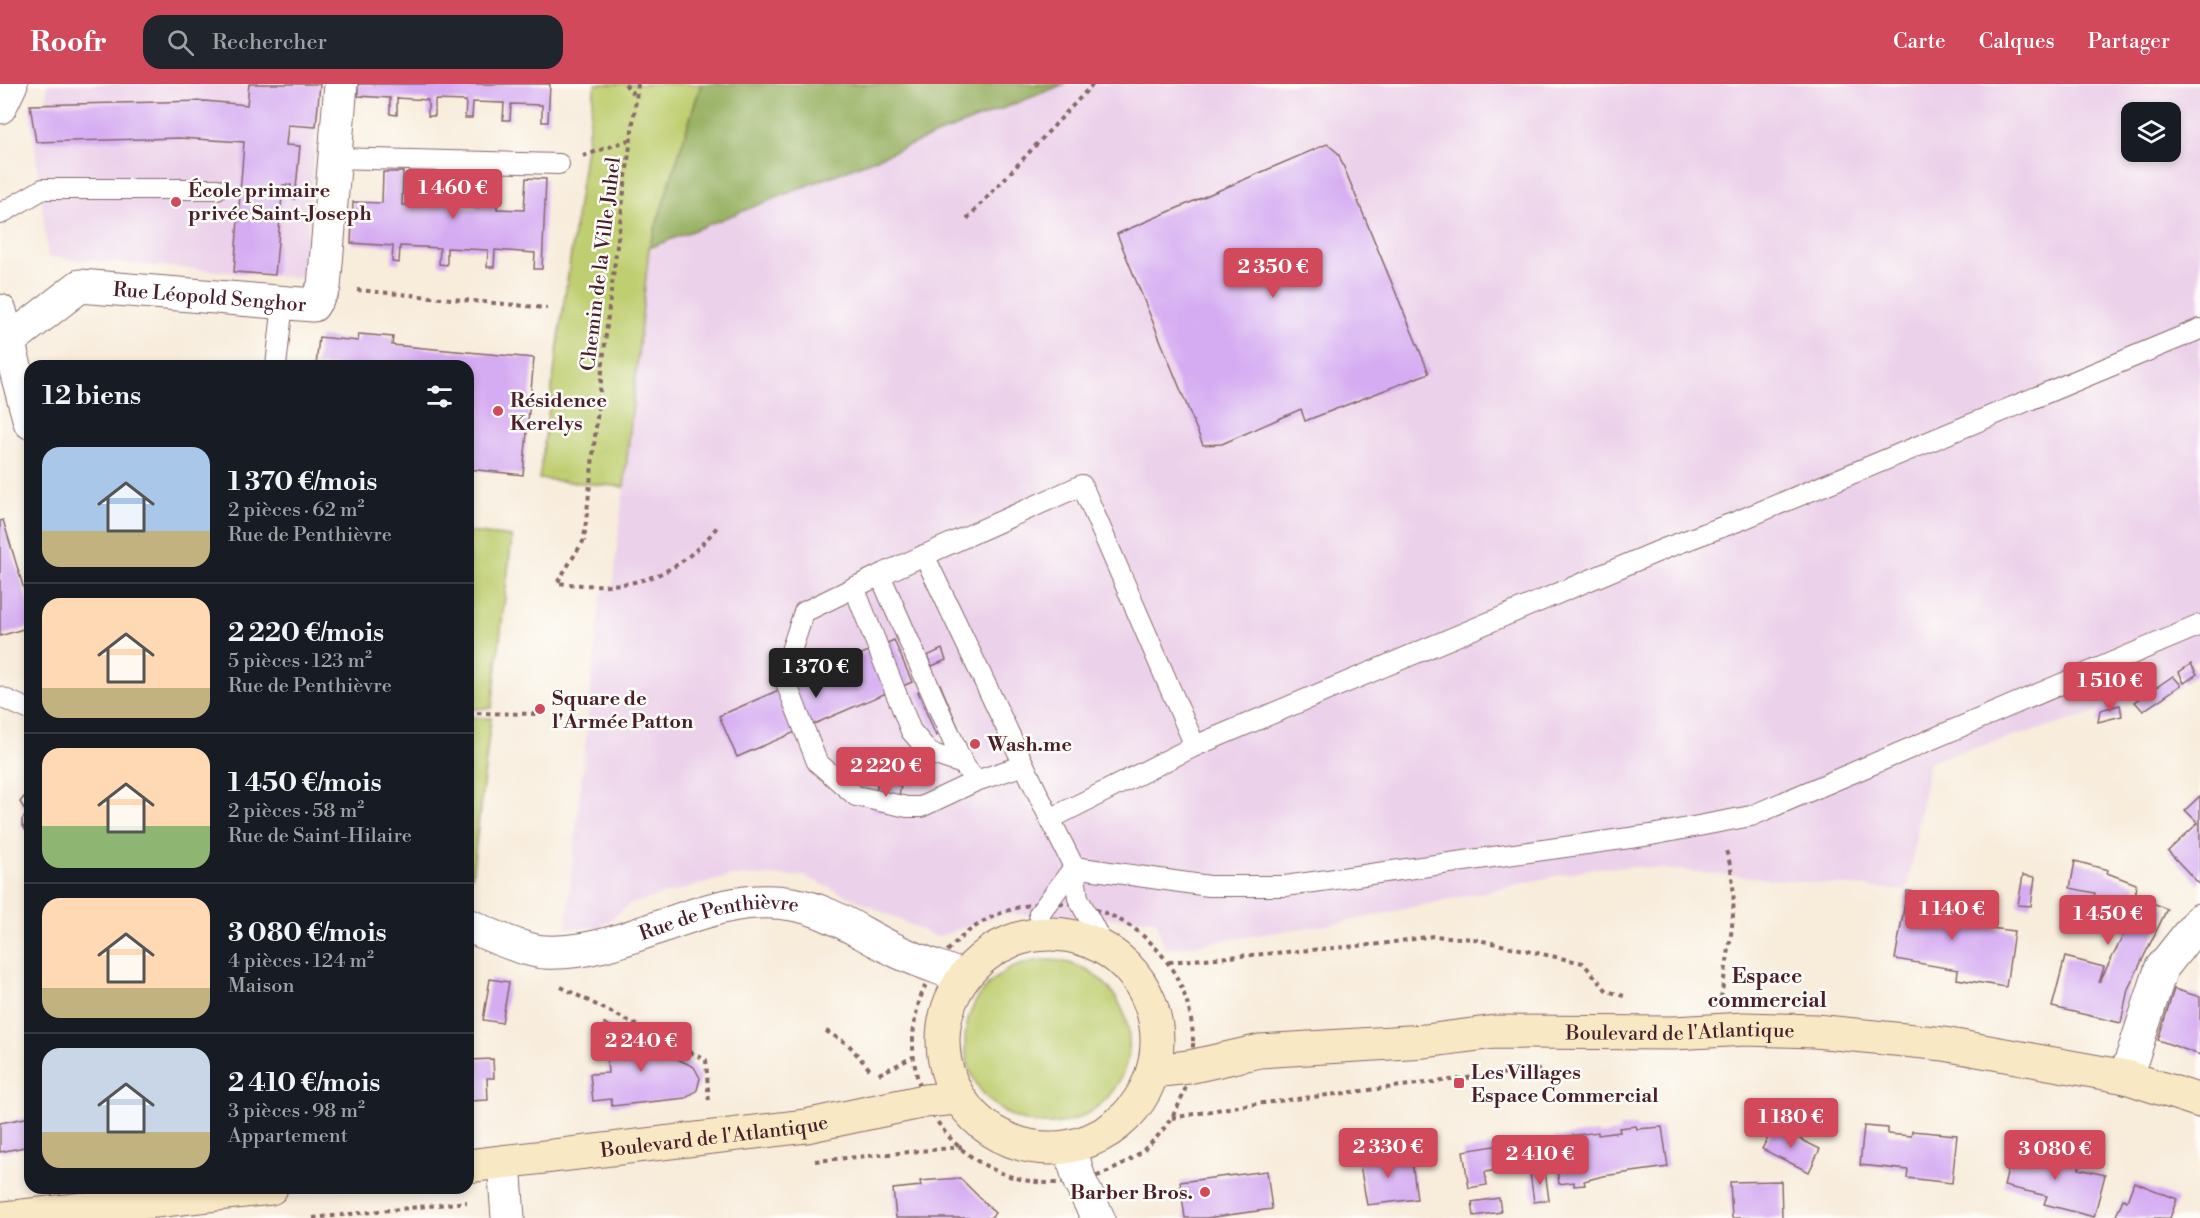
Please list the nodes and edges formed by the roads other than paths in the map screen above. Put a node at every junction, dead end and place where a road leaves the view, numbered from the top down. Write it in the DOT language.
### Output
graph roads {
  1 [pos="12,84"];
  2 [pos="341,84"];
  3 [pos="0,107"];
  4 [pos="335,158"];
  5 [pos="559,165"];
  6 [pos="217,189"];
  7 [pos="0,214"];
  8 [pos="283,303"];
  9 [pos="4,326"];
  10 [pos="2200,329"];
  11 [pos="277,360"];
  12 [pos="24,400"];
  13 [pos="924,555"];
  14 [pos="880,575"];
  15 [pos="854,587"];
  16 [pos="2200,625"];
  17 [pos="0,697"];
  18 [pos="24,707"];
  19 [pos="1195,746"];
  20 [pos="963,764"];
  21 [pos="1024,765"];
  22 [pos="976,781"];
  23 [pos="1050,819"];
  24 [pos="1074,867"];
  25 [pos="1046,918"];
  26 [pos="2200,920"];
  27 [pos="474,927"];
  28 [pos="1106,950"];
  29 [pos="950,972"];
  30 [pos="1154,1071"];
  31 [pos="2126,1077"];
  32 [pos="958,1098"];
  33 [pos="2200,1101"];
  34 [pos="1070,1148"];
  35 [pos="504,1162"];
  36 [pos="474,1165"];
  37 [pos="218,1194"];
  38 [pos="5,1218"];
  39 [pos="508,1218"];
  40 [pos="1098,1218"];
  1 -- 3 [label="street"];
  2 -- 4 [label="street, Rue Léopold Senghor"];
  4 -- 5 [label="lane"];
  4 -- 8 [label="street, Rue Léopold Senghor"];
  6 -- 7 [label="lane"];
  8 -- 9 [label="street, Rue Léopold Senghor"];
  8 -- 11 [label="lane"];
  9 -- 12 [label="street"];
  10 -- 19 [label="lane"];
  13 -- 14 [label="lane"];
  13 -- 19 [label="lane"];
  13 -- 21 [label="lane"];
  14 -- 15 [label="lane"];
  14 -- 20 [label="lane"];
  15 -- 20 [label="lane"];
  15 -- 22 [label="lane"];
  16 -- 24 [label="lane"];
  17 -- 18 [label="lane"];
  19 -- 23 [label="lane"];
  20 -- 22 [label="lane"];
  21 -- 22 [label="lane"];
  21 -- 23 [label="lane"];
  23 -- 24 [label="lane"];
  24 -- 25 [label="lane"];
  24 -- 28 [label="lane"];
  25 -- 28 [label="main road"];
  25 -- 29 [label="main road"];
  26 -- 31 [label="street"];
  27 -- 29 [label="street, Rue de Penthièvre"];
  28 -- 30 [label="main road"];
  29 -- 32 [label="main road"];
  30 -- 31 [label="main road, Boulevard de l'Atlantique"];
  30 -- 34 [label="main road"];
  31 -- 33 [label="main road, Boulevard de l'Atlantique"];
  32 -- 34 [label="main road"];
  32 -- 35 [label="main road, Boulevard de l'Atlantique"];
  34 -- 40 [label="street"];
  35 -- 36 [label="main road, Boulevard de l'Atlantique"];
  35 -- 39 [label="street"];
  37 -- 38 [label="main road"];
}
